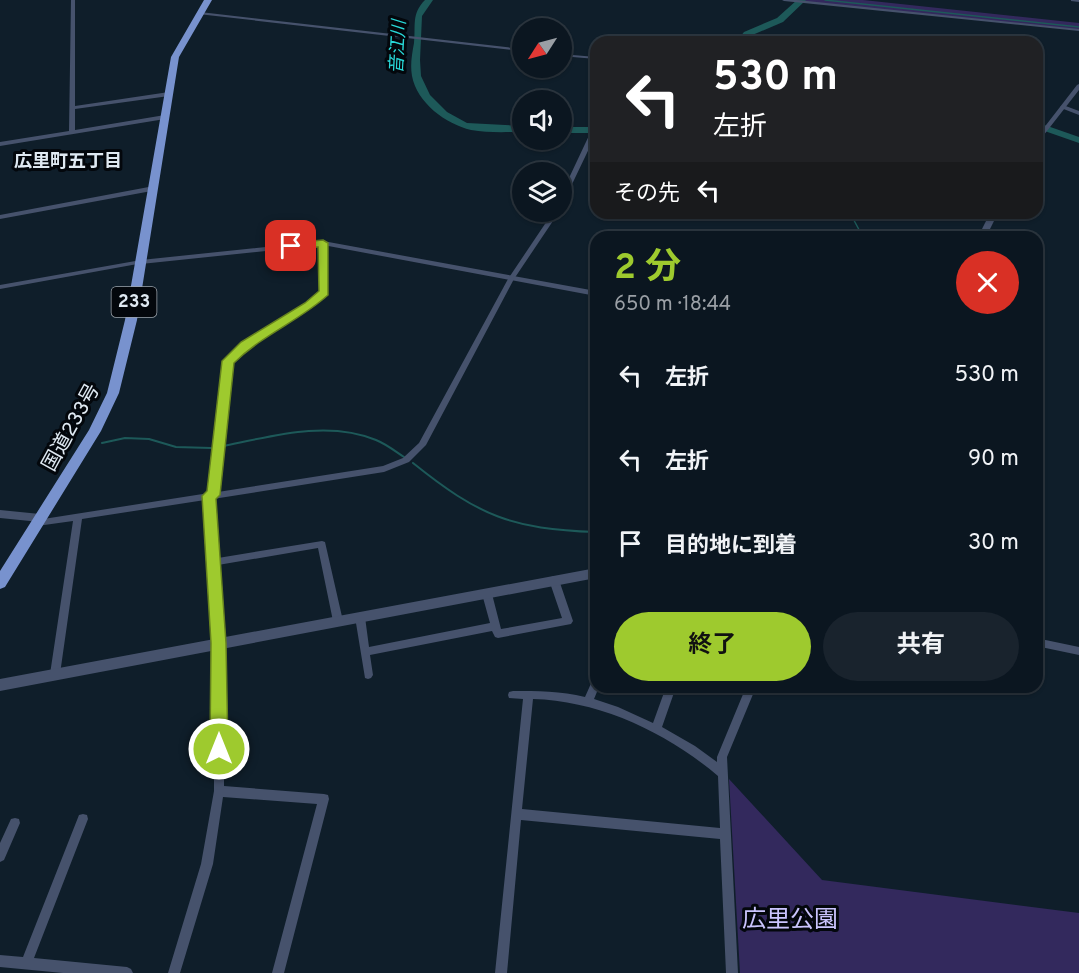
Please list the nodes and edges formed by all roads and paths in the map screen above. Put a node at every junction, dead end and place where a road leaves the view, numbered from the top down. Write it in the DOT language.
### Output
graph roads {
  1 [pos="73,0"];
  2 [pos="208,0"];
  3 [pos="783,0"];
  4 [pos="796,0"];
  5 [pos="1073,0"];
  6 [pos="1079,2"];
  7 [pos="200,13"];
  8 [pos="1079,30"];
  9 [pos="512,49"];
  10 [pos="572,56"];
  11 [pos="590,57"];
  12 [pos="1079,86"];
  13 [pos="169,94"];
  14 [pos="1063,107"];
  15 [pos="72,108"];
  16 [pos="1079,113"];
  17 [pos="165,117"];
  18 [pos="72,131"];
  19 [pos="1043,135"];
  20 [pos="590,140"];
  21 [pos="0,144"];
  22 [pos="572,178"];
  23 [pos="154,188"];
  24 [pos="0,217"];
  25 [pos="549,222"];
  26 [pos="323,243"];
  27 [pos="141,262"];
  28 [pos="511,279"];
  29 [pos="0,287"];
  30 [pos="590,293"];
  31 [pos="211,496"];
  32 [pos="0,514"];
  33 [pos="78,517"];
  34 [pos="38,521"];
  35 [pos="214,562"];
  36 [pos="590,574"];
  37 [pos="554,580"];
  38 [pos="0,583"];
  39 [pos="487,594"];
  40 [pos="360,617"];
  41 [pos="338,621"];
  42 [pos="495,626"];
  43 [pos="219,643"];
  44 [pos="1043,643"];
  45 [pos="1079,651"];
  46 [pos="364,652"];
  47 [pos="55,674"];
  48 [pos="368,675"];
  49 [pos="0,685"];
  50 [pos="591,693"];
  51 [pos="669,693"];
  52 [pos="748,693"];
  53 [pos="513,695"];
  54 [pos="528,695"];
  55 [pos="588,701"];
  56 [pos="656,729"];
  57 [pos="721,772"];
  58 [pos="219,791"];
  59 [pos="518,814"];
  60 [pos="83,819"];
  61 [pos="15,823"];
  62 [pos="724,834"];
  63 [pos="0,856"];
  64 [pos="0,961"];
  65 [pos="26,964"];
  66 [pos="127,973"];
  67 [pos="174,973"];
  68 [pos="278,973"];
  69 [pos="501,973"];
  70 [pos="732,973"];
  1 -- 15 [label="street"];
  2 -- 7 [label="highway, 国道233号 / 233"];
  3 -- 4 [label="street"];
  4 -- 8 [label="street"];
  5 -- 6 [label="street"];
  7 -- 9 [label="street"];
  7 -- 13 [label="highway, 国道233号 / 233"];
  10 -- 11 [label="street"];
  12 -- 14 [label="street"];
  13 -- 15 [label="street"];
  13 -- 17 [label="highway, 国道233号 / 233"];
  14 -- 16 [label="street"];
  14 -- 19 [label="street"];
  15 -- 18 [label="street"];
  17 -- 18 [label="street"];
  17 -- 23 [label="highway, 国道233号 / 233"];
  18 -- 21 [label="street"];
  20 -- 22 [label="street"];
  23 -- 24 [label="street"];
  23 -- 27 [label="highway, 国道233号 / 233"];
  25 -- 28 [label="street"];
  26 -- 27 [label="street"];
  26 -- 28 [label="street"];
  26 -- 31 [label="street"];
  27 -- 29 [label="street"];
  27 -- 34 [label="highway, 国道233号 / 233"];
  28 -- 30 [label="street"];
  28 -- 31 [label="street"];
  31 -- 33 [label="street"];
  31 -- 35 [label="street"];
  32 -- 34 [label="street"];
  33 -- 34 [label="street"];
  33 -- 47 [label="street"];
  34 -- 38 [label="highway, 国道233号 / 233"];
  35 -- 41 [label="street"];
  35 -- 43 [label="street"];
  36 -- 37 [label="street"];
  37 -- 39 [label="street"];
  37 -- 42 [label="street"];
  39 -- 40 [label="street"];
  39 -- 42 [label="street"];
  40 -- 41 [label="street"];
  40 -- 46 [label="street"];
  41 -- 43 [label="street"];
  42 -- 46 [label="street"];
  43 -- 47 [label="street"];
  43 -- 58 [label="street"];
  44 -- 45 [label="street"];
  46 -- 48 [label="street"];
  47 -- 49 [label="street"];
  50 -- 55 [label="street"];
  51 -- 56 [label="street"];
  52 -- 57 [label="street"];
  53 -- 54 [label="street"];
  54 -- 55 [label="street"];
  54 -- 59 [label="street"];
  55 -- 56 [label="street"];
  56 -- 57 [label="street"];
  57 -- 62 [label="street"];
  58 -- 67 [label="street"];
  58 -- 68 [label="street"];
  59 -- 62 [label="street"];
  59 -- 69 [label="street"];
  60 -- 65 [label="street"];
  61 -- 63 [label="street"];
  62 -- 70 [label="street"];
  64 -- 65 [label="street"];
  65 -- 66 [label="street"];
}
